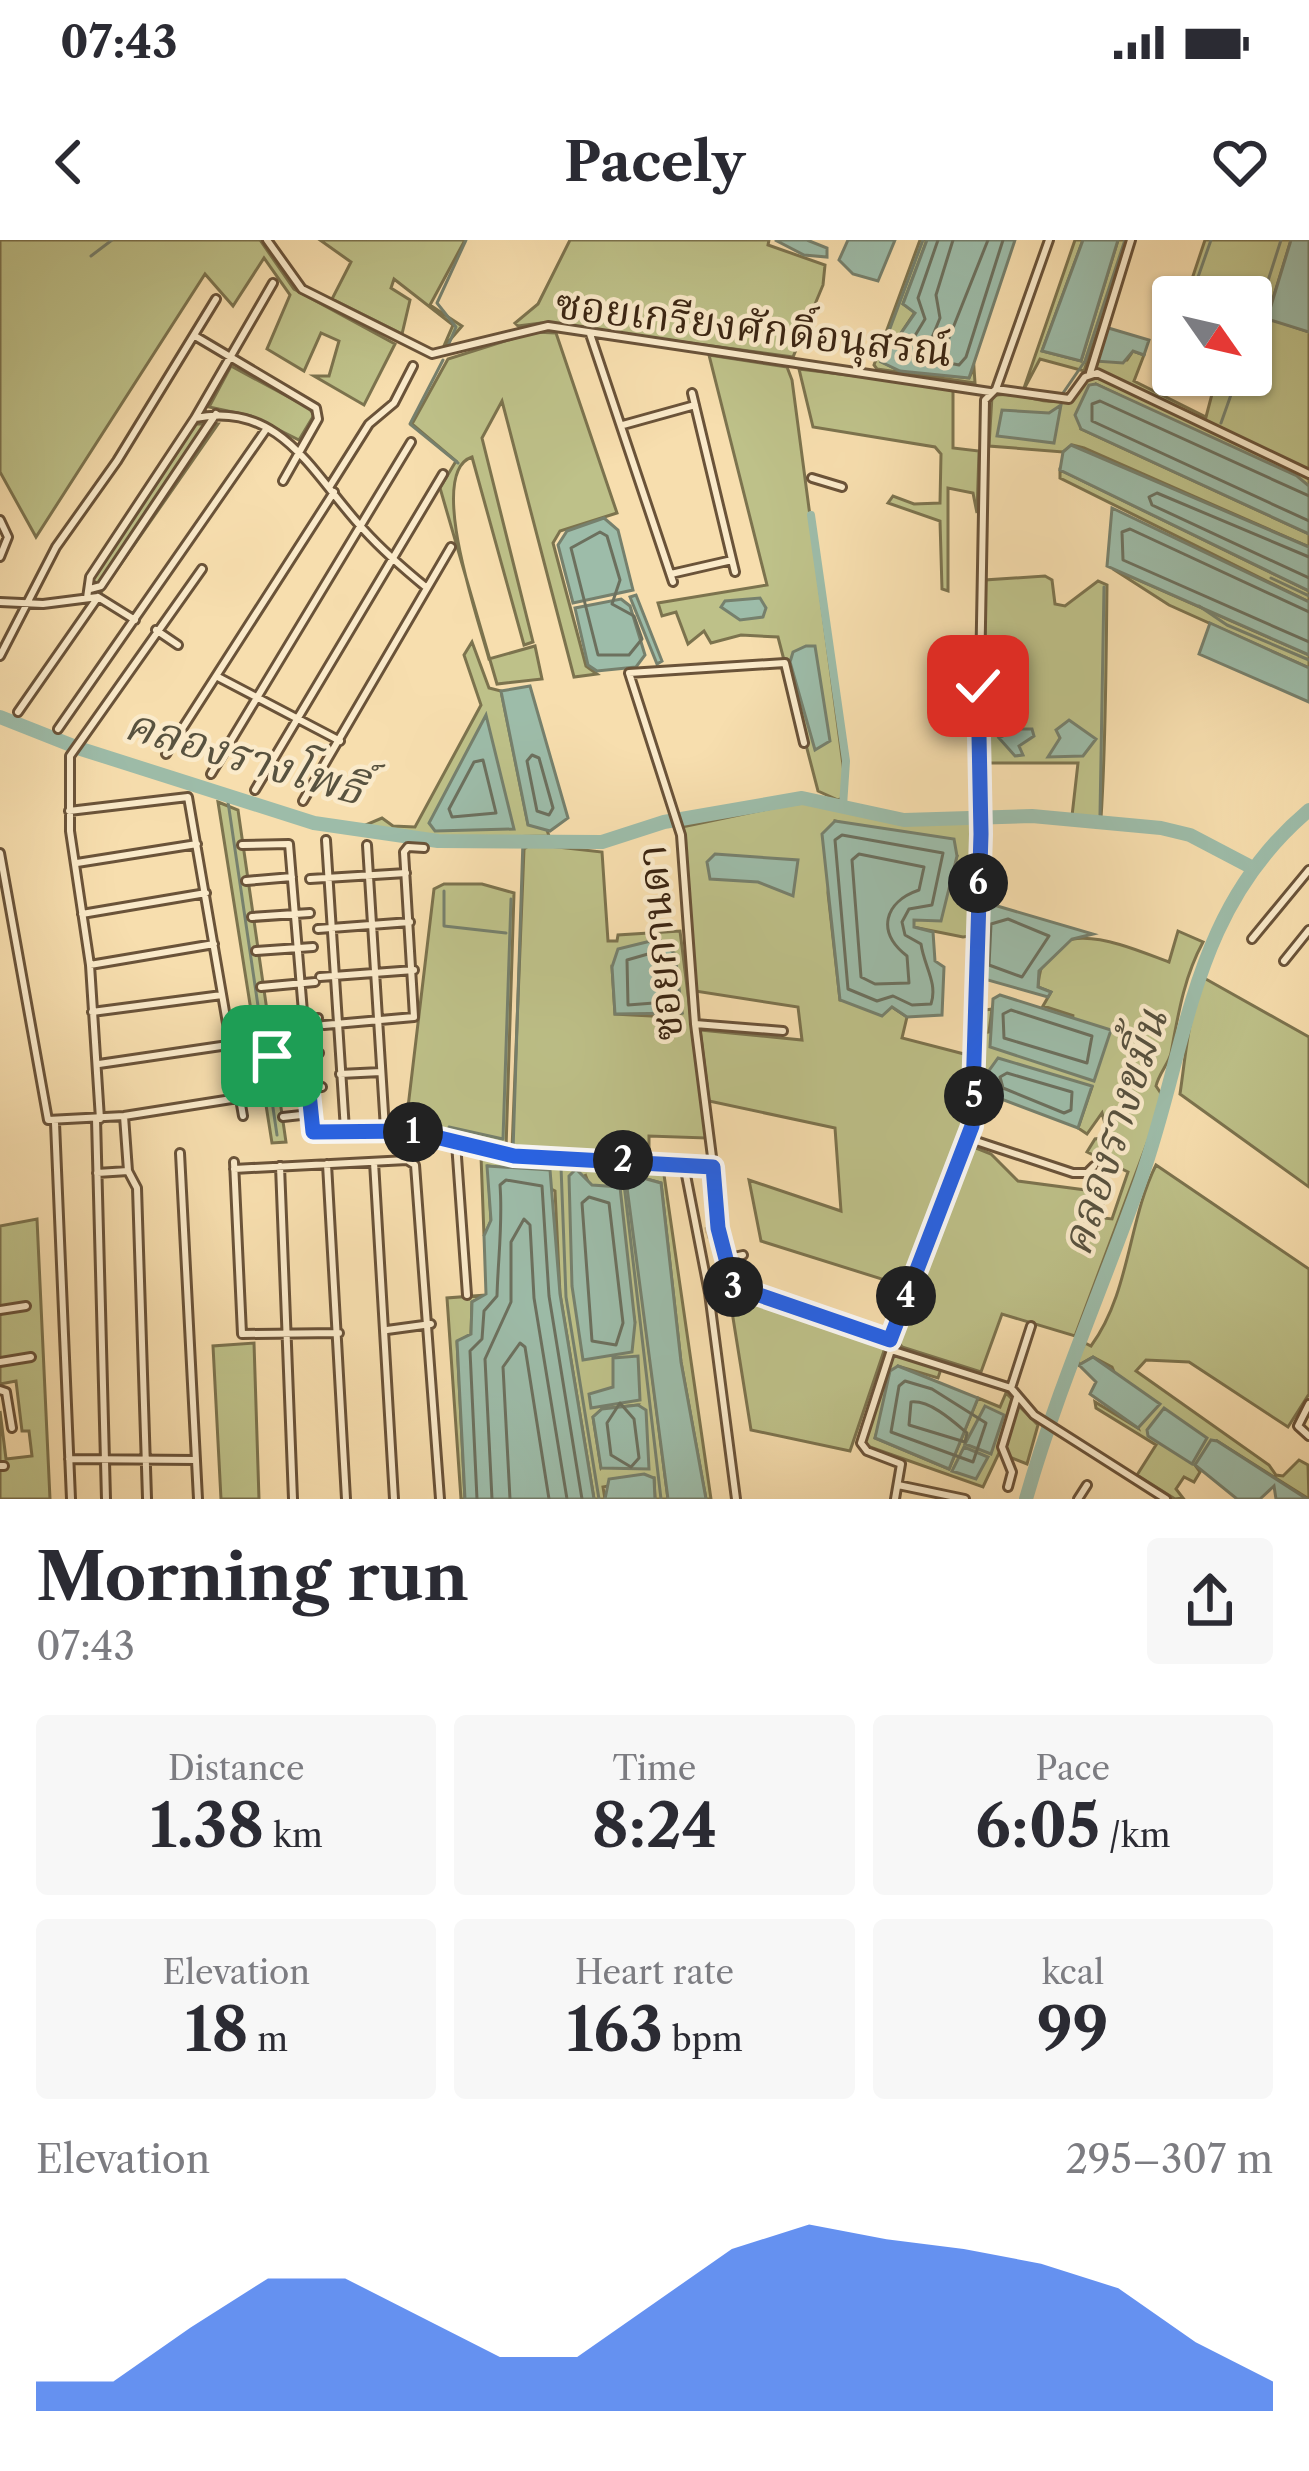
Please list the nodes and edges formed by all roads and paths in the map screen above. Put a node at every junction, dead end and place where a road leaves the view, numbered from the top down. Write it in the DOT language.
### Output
graph roads {
  1 [pos="267,240"];
  2 [pos="1049,240"];
  3 [pos="1131,240"];
  4 [pos="273,283"];
  5 [pos="216,299"];
  6 [pos="590,334"];
  7 [pos="195,336"];
  8 [pos="232,356"];
  9 [pos="413,366"];
  10 [pos="1090,374"];
  11 [pos="993,390"];
  12 [pos="692,393"];
  13 [pos="695,405"];
  14 [pos="217,413"];
  15 [pos="195,418"];
  16 [pos="622,425"];
  17 [pos="267,428"];
  18 [pos="411,442"];
  19 [pos="300,449"];
  20 [pos="443,474"];
  21 [pos="1309,474"];
  22 [pos="812,478"];
  23 [pos="283,481"];
  24 [pos="842,487"];
  25 [pos="332,489"];
  26 [pos="0,520"];
  27 [pos="362,528"];
  28 [pos="451,547"];
  29 [pos="0,557"];
  30 [pos="394,559"];
  31 [pos="732,560"];
  32 [pos="202,569"];
  33 [pos="735,572"];
  34 [pos="427,588"];
  35 [pos="88,594"];
  36 [pos="98,597"];
  37 [pos="0,602"];
  38 [pos="28,605"];
  39 [pos="135,620"];
  40 [pos="156,630"];
  41 [pos="178,645"];
  42 [pos="0,656"];
  43 [pos="216,676"];
  44 [pos="256,699"];
  45 [pos="18,712"];
  46 [pos="298,718"];
  47 [pos="58,728"];
  48 [pos="340,741"];
  49 [pos="804,743"];
  50 [pos="166,754"];
  51 [pos="211,774"];
  52 [pos="255,790"];
  53 [pos="304,801"];
  54 [pos="69,811"];
  55 [pos="326,840"];
  56 [pos="197,844"];
  57 [pos="242,845"];
  58 [pos="367,845"];
  59 [pos="424,848"];
  60 [pos="0,853"];
  61 [pos="75,864"];
  62 [pos="1309,869"];
  63 [pos="406,873"];
  64 [pos="368,874"];
  65 [pos="292,877"];
  66 [pos="328,877"];
  67 [pos="310,879"];
  68 [pos="246,881"];
  69 [pos="206,893"];
  70 [pos="310,913"];
  71 [pos="82,914"];
  72 [pos="296,914"];
  73 [pos="252,917"];
  74 [pos="410,922"];
  75 [pos="371,925"];
  76 [pos="331,928"];
  77 [pos="318,929"];
  78 [pos="1309,930"];
  79 [pos="1252,939"];
  80 [pos="214,944"];
  81 [pos="298,947"];
  82 [pos="313,947"];
  83 [pos="256,951"];
  84 [pos="1283,961"];
  85 [pos="90,964"];
  86 [pos="414,970"];
  87 [pos="376,974"];
  88 [pos="335,976"];
  89 [pos="299,983"];
  90 [pos="262,987"];
  91 [pos="222,994"];
  92 [pos="92,1012"];
  93 [pos="303,1019"];
  94 [pos="378,1021"];
  95 [pos="268,1023"];
  96 [pos="337,1024"];
  97 [pos="694,1024"];
  98 [pos="782,1030"];
  99 [pos="228,1045"];
  100 [pos="319,1053"];
  101 [pos="305,1054"];
  102 [pos="272,1056"];
  103 [pos="99,1064"];
  104 [pos="381,1072"];
  105 [pos="340,1074"];
  106 [pos="322,1087"];
  107 [pos="307,1088"];
  108 [pos="277,1091"];
  109 [pos="238,1098"];
  110 [pos="310,1114"];
  111 [pos="124,1116"];
  112 [pos="243,1116"];
  113 [pos="283,1117"];
  114 [pos="98,1119"];
  115 [pos="56,1124"];
  116 [pos="345,1131"];
  117 [pos="385,1131"];
  118 [pos="970,1138"];
  119 [pos="456,1143"];
  120 [pos="180,1154"];
  121 [pos="374,1162"];
  122 [pos="327,1165"];
  123 [pos="280,1166"];
  124 [pos="1094,1166"];
  125 [pos="713,1167"];
  126 [pos="128,1171"];
  127 [pos="97,1173"];
  128 [pos="686,1175"];
  129 [pos="743,1255"];
  130 [pos="724,1258"];
  131 [pos="467,1295"];
  132 [pos="26,1306"];
  133 [pos="0,1310"];
  134 [pos="430,1324"];
  135 [pos="1031,1326"];
  136 [pos="386,1330"];
  137 [pos="338,1333"];
  138 [pos="288,1337"];
  139 [pos="890,1345"];
  140 [pos="31,1357"];
  141 [pos="0,1362"];
  142 [pos="1011,1388"];
  143 [pos="0,1390"];
  144 [pos="1017,1397"];
  145 [pos="1309,1404"];
  146 [pos="5,1414"];
  147 [pos="12,1428"];
  148 [pos="1309,1436"];
  149 [pos="104,1458"];
  150 [pos="69,1459"];
  151 [pos="145,1459"];
  152 [pos="196,1460"];
  153 [pos="898,1485"];
  154 [pos="1087,1486"];
  155 [pos="1009,1487"];
  156 [pos="146,1498"];
  157 [pos="71,1499"];
  158 [pos="106,1499"];
  159 [pos="198,1499"];
  160 [pos="293,1499"];
  161 [pos="346,1499"];
  162 [pos="394,1499"];
  163 [pos="440,1499"];
  164 [pos="736,1499"];
  165 [pos="895,1499"];
  166 [pos="964,1499"];
  167 [pos="1078,1499"];
  168 [pos="1166,1499"];
  1 -- 6 [label="street, ซอยเกรียงศักดิ์อนุสรณ์"];
  2 -- 11 [label="street"];
  3 -- 10 [label="street"];
  4 -- 8 [label="street"];
  5 -- 7 [label="street"];
  6 -- 11 [label="street, ซอยเกรียงศักดิ์อนุสรณ์"];
  6 -- 16 [label="street"];
  7 -- 8 [label="street"];
  7 -- 38 [label="street"];
  8 -- 15 [label="street"];
  8 -- 19 [label="street"];
  9 -- 25 [label="street"];
  10 -- 11 [label="street, ซอยเกรียงศักดิ์อนุสรณ์"];
  10 -- 21 [label="street"];
  11 -- 118 [label="street"];
  12 -- 13 [label="street"];
  13 -- 16 [label="street"];
  13 -- 31 [label="street"];
  14 -- 15 [label="street"];
  14 -- 17 [label="street"];
  14 -- 35 [label="street"];
  15 -- 35 [label="street"];
  16 -- 31 [label="street"];
  17 -- 19 [label="street"];
  17 -- 39 [label="street"];
  18 -- 27 [label="street"];
  19 -- 23 [label="street"];
  19 -- 25 [label="street"];
  20 -- 30 [label="street"];
  22 -- 24 [label="street"];
  25 -- 27 [label="street"];
  25 -- 43 [label="street"];
  26 -- 29 [label="street"];
  27 -- 30 [label="street"];
  27 -- 44 [label="street"];
  28 -- 34 [label="street"];
  30 -- 34 [label="street"];
  30 -- 46 [label="street"];
  31 -- 33 [label="street"];
  32 -- 40 [label="street"];
  34 -- 48 [label="street"];
  35 -- 36 [label="street"];
  35 -- 38 [label="street"];
  36 -- 39 [label="street"];
  36 -- 45 [label="street"];
  37 -- 38 [label="street"];
  38 -- 42 [label="street"];
  39 -- 47 [label="street"];
  40 -- 41 [label="street"];
  40 -- 54 [label="street"];
  43 -- 44 [label="street"];
  43 -- 50 [label="street"];
  44 -- 46 [label="street"];
  44 -- 51 [label="street"];
  46 -- 48 [label="street"];
  46 -- 52 [label="street"];
  48 -- 53 [label="street"];
  49 -- 97 [label="street, ซอยกานดา"];
  54 -- 56 [label="street"];
  54 -- 61 [label="street"];
  55 -- 66 [label="street"];
  56 -- 61 [label="street"];
  56 -- 69 [label="street"];
  57 -- 65 [label="street"];
  58 -- 64 [label="street"];
  59 -- 63 [label="street"];
  60 -- 115 [label="street"];
  61 -- 71 [label="street"];
  62 -- 79 [label="street"];
  63 -- 64 [label="street"];
  63 -- 74 [label="street"];
  64 -- 66 [label="street"];
  64 -- 75 [label="street"];
  65 -- 68 [label="street"];
  65 -- 72 [label="street"];
  66 -- 67 [label="street"];
  66 -- 76 [label="street"];
  69 -- 71 [label="street"];
  69 -- 80 [label="street"];
  70 -- 72 [label="street"];
  71 -- 85 [label="street"];
  72 -- 73 [label="street"];
  72 -- 81 [label="street"];
  74 -- 75 [label="street"];
  74 -- 86 [label="street"];
  75 -- 76 [label="street"];
  75 -- 87 [label="street"];
  76 -- 77 [label="street"];
  76 -- 88 [label="street"];
  78 -- 84 [label="street"];
  80 -- 85 [label="street"];
  80 -- 91 [label="street"];
  81 -- 82 [label="street"];
  81 -- 83 [label="street"];
  81 -- 89 [label="street"];
  85 -- 92 [label="street"];
  86 -- 87 [label="street"];
  86 -- 94 [label="street"];
  87 -- 88 [label="street"];
  87 -- 94 [label="street"];
  88 -- 89 [label="street"];
  88 -- 96 [label="street"];
  89 -- 90 [label="street"];
  89 -- 93 [label="street"];
  91 -- 92 [label="street"];
  91 -- 99 [label="street"];
  92 -- 103 [label="street"];
  93 -- 95 [label="street"];
  93 -- 96 [label="street"];
  93 -- 101 [label="street"];
  94 -- 96 [label="street"];
  94 -- 104 [label="street"];
  96 -- 105 [label="street"];
  97 -- 98 [label="street"];
  97 -- 125 [label="street, ซอยกานดา"];
  99 -- 103 [label="street"];
  99 -- 109 [label="street"];
  100 -- 101 [label="street"];
  101 -- 102 [label="street"];
  101 -- 107 [label="street"];
  103 -- 114 [label="street"];
  104 -- 105 [label="street"];
  104 -- 117 [label="street"];
  105 -- 116 [label="street"];
  106 -- 107 [label="street"];
  107 -- 108 [label="street"];
  107 -- 110 [label="street"];
  109 -- 111 [label="street"];
  109 -- 112 [label="street"];
  110 -- 113 [label="street"];
  110 -- 116 [label="street"];
  111 -- 114 [label="street"];
  111 -- 126 [label="street"];
  114 -- 115 [label="street"];
  114 -- 127 [label="street"];
  115 -- 150 [label="street"];
  116 -- 117 [label="street"];
  117 -- 119 [label="street"];
  118 -- 124 [label="street"];
  118 -- 139 [label="street"];
  119 -- 125 [label="street"];
  119 -- 131 [label="street"];
  120 -- 152 [label="street"];
  121 -- 122 [label="street"];
  121 -- 134 [label="street"];
  121 -- 136 [label="street"];
  122 -- 123 [label="street"];
  122 -- 137 [label="street"];
  123 -- 138 [label="street"];
  123 -- 138 [label="street"];
  125 -- 130 [label="street, ซอยกานดา"];
  126 -- 127 [label="street"];
  126 -- 151 [label="street"];
  127 -- 149 [label="street"];
  128 -- 164 [label="street"];
  129 -- 130 [label="street"];
  130 -- 139 [label="street"];
  132 -- 133 [label="street"];
  134 -- 136 [label="street"];
  134 -- 163 [label="street"];
  135 -- 142 [label="street"];
  136 -- 162 [label="street"];
  137 -- 138 [label="street"];
  137 -- 161 [label="street"];
  138 -- 160 [label="street"];
  139 -- 142 [label="street"];
  139 -- 153 [label="street"];
  140 -- 141 [label="street"];
  142 -- 144 [label="street"];
  143 -- 146 [label="street"];
  144 -- 155 [label="street"];
  144 -- 168 [label="street"];
  145 -- 148 [label="street"];
  146 -- 147 [label="street"];
  149 -- 150 [label="street"];
  149 -- 151 [label="street"];
  149 -- 158 [label="street"];
  150 -- 157 [label="street"];
  151 -- 152 [label="street"];
  151 -- 156 [label="street"];
  152 -- 159 [label="street"];
  153 -- 165 [label="street"];
  153 -- 166 [label="street"];
  154 -- 167 [label="street"];
}
